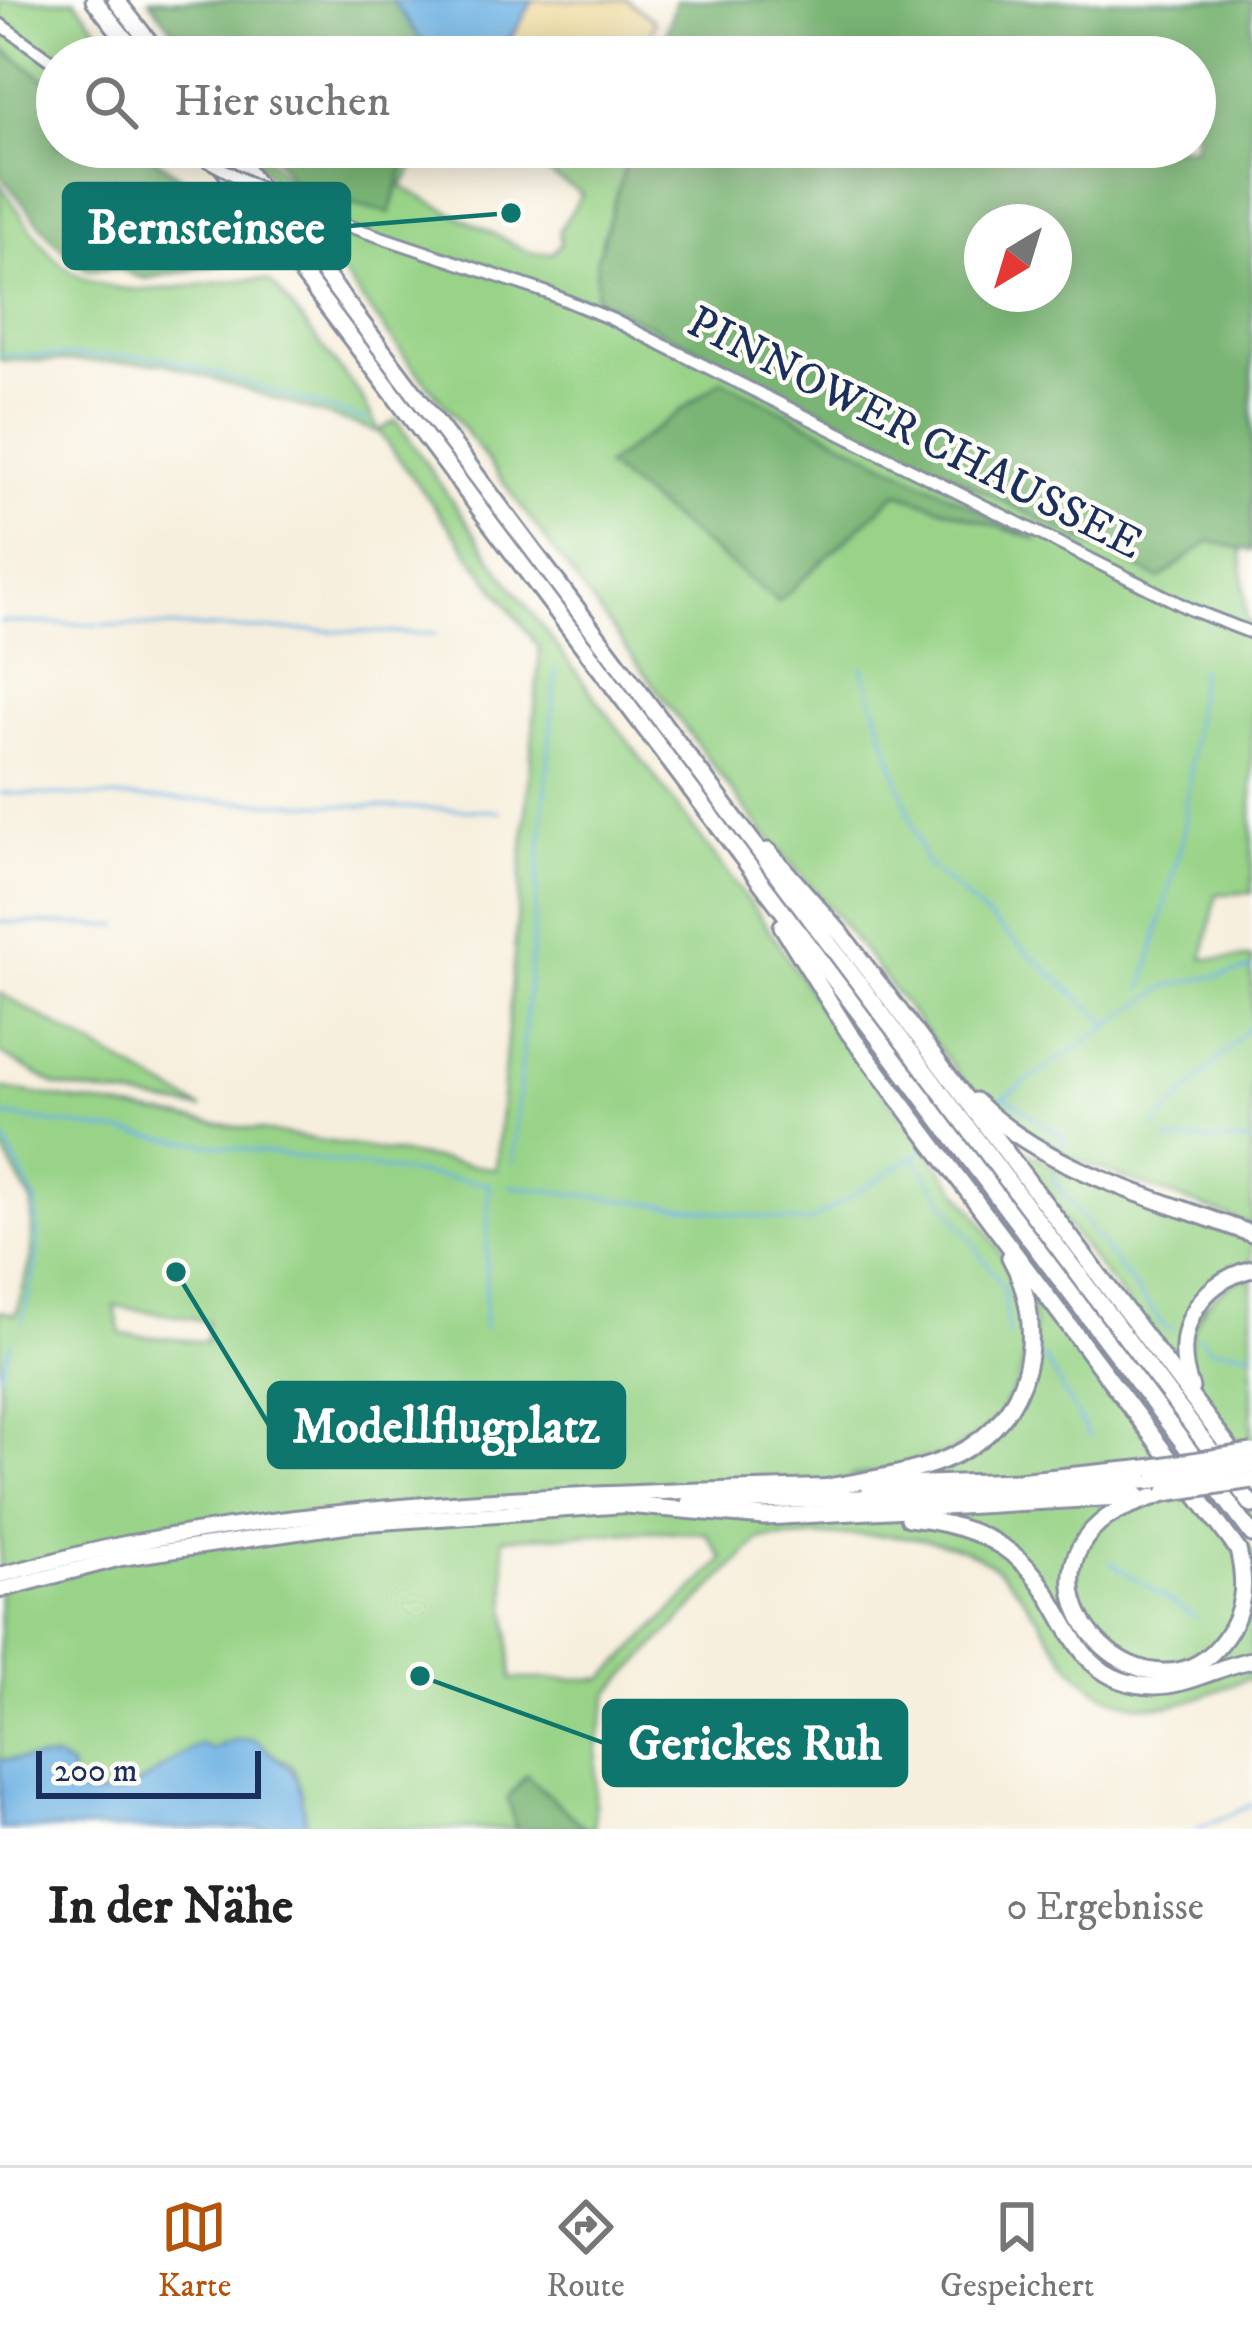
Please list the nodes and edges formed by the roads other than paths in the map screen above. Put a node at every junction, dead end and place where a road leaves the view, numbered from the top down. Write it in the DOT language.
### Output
graph roads {
  1 [pos="94,0"];
  2 [pos="116,0"];
  3 [pos="0,24"];
  4 [pos="122,36"];
  5 [pos="144,36"];
  6 [pos="36,50"];
  7 [pos="221,168"];
  8 [pos="223,168"];
  9 [pos="245,168"];
  10 [pos="1252,633"];
  11 [pos="720,801"];
  12 [pos="754,875"];
  13 [pos="907,1022"];
  14 [pos="952,1169"];
  15 [pos="1252,1234"];
  16 [pos="1252,1269"];
  17 [pos="1206,1417"];
  18 [pos="1252,1452"];
  19 [pos="1252,1465"];
  20 [pos="1252,1478"];
  21 [pos="1156,1480"];
  22 [pos="828,1486"];
  23 [pos="626,1505"];
  24 [pos="1252,1505"];
  25 [pos="857,1513"];
  26 [pos="1252,1534"];
  27 [pos="0,1575"];
  28 [pos="0,1590"];
  29 [pos="1252,1660"];
  1 -- 4 [label="highway"];
  2 -- 5 [label="highway"];
  3 -- 6 [label="main road"];
  7 -- 10 [label="main road, PINNOWER CHAUSSEE, bridge"];
  8 -- 12 [label="highway"];
  9 -- 11 [label="highway"];
  11 -- 13 [label="highway"];
  11 -- 24 [label="highway"];
  12 -- 14 [label="highway"];
  12 -- 26 [label="highway"];
  13 -- 15 [label="highway"];
  13 -- 17 [label="highway"];
  14 -- 21 [label="highway"];
  14 -- 22 [label="highway"];
  16 -- 17 [label="highway"];
  17 -- 20 [label="highway"];
  18 -- 21 [label="highway, bridge"];
  19 -- 21 [label="highway, bridge"];
  20 -- 21 [label="highway, bridge"];
  21 -- 22 [label="highway"];
  21 -- 23 [label="highway"];
  21 -- 25 [label="highway"];
  22 -- 27 [label="highway"];
  23 -- 25 [label="highway"];
  23 -- 28 [label="highway"];
  25 -- 29 [label="highway"];
}
